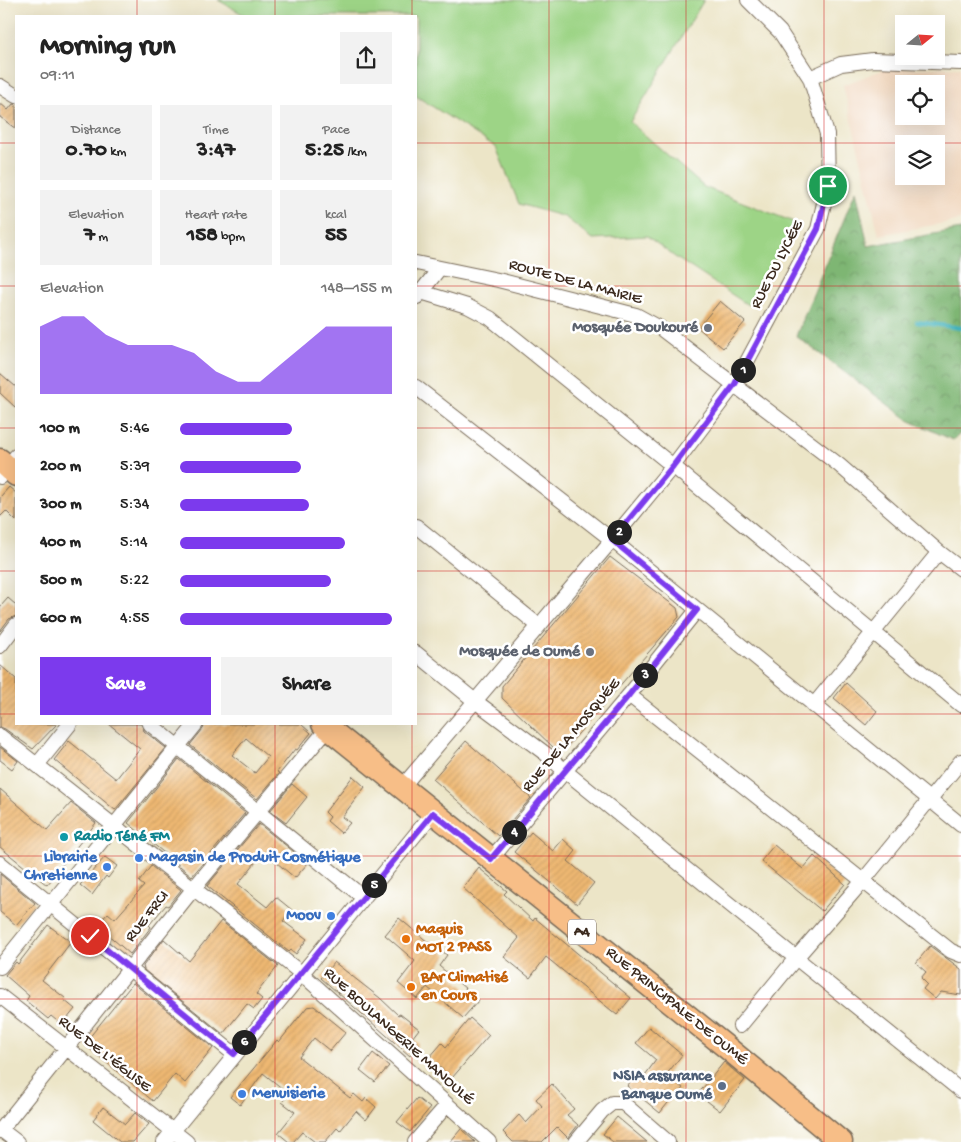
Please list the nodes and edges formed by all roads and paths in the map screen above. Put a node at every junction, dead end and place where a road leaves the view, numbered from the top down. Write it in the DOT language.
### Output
graph roads {
  1 [pos="748,0"];
  2 [pos="961,63"];
  3 [pos="810,78"];
  4 [pos="0,86"];
  5 [pos="15,95"];
  6 [pos="417,263"];
  7 [pos="439,269"];
  8 [pos="419,295"];
  9 [pos="735,384"];
  10 [pos="417,388"];
  11 [pos="673,466"];
  12 [pos="417,527"];
  13 [pos="612,540"];
  14 [pos="939,552"];
  15 [pos="961,569"];
  16 [pos="697,610"];
  17 [pos="539,626"];
  18 [pos="15,627"];
  19 [pos="873,632"];
  20 [pos="0,646"];
  21 [pos="417,654"];
  22 [pos="629,695"];
  23 [pos="475,700"];
  24 [pos="961,705"];
  25 [pos="814,706"];
  26 [pos="69,725"];
  27 [pos="151,725"];
  28 [pos="195,725"];
  29 [pos="325,726"];
  30 [pos="0,736"];
  31 [pos="178,746"];
  32 [pos="961,761"];
  33 [pos="37,765"];
  34 [pos="565,771"];
  35 [pos="402,787"];
  36 [pos="930,798"];
  37 [pos="258,811"];
  38 [pos="433,813"];
  39 [pos="961,825"];
  40 [pos="114,826"];
  41 [pos="491,859"];
  42 [pos="0,863"];
  43 [pos="862,882"];
  44 [pos="194,888"];
  45 [pos="364,898"];
  46 [pos="51,904"];
  47 [pos="961,955"];
  48 [pos="796,958"];
  49 [pos="0,967"];
  50 [pos="130,969"];
  51 [pos="301,973"];
  52 [pos="0,996"];
  53 [pos="740,1026"];
  54 [pos="67,1048"];
  55 [pos="234,1054"];
  56 [pos="961,1091"];
  57 [pos="447,1105"];
  58 [pos="0,1130"];
  59 [pos="173,1130"];
  60 [pos="17,1142"];
  61 [pos="164,1142"];
  62 [pos="187,1142"];
  63 [pos="415,1142"];
  64 [pos="489,1142"];
  65 [pos="576,1142"];
  66 [pos="668,1142"];
  67 [pos="841,1142"];
  1 -- 3 [label="street, RUE DU LYCÉE"];
  2 -- 3 [label="street"];
  3 -- 9 [label="street, RUE DU LYCÉE"];
  4 -- 5 [label="street"];
  6 -- 7 [label="street, ROUTE DE LA MAIRIE"];
  7 -- 8 [label="street"];
  7 -- 9 [label="street, ROUTE DE LA MAIRIE"];
  8 -- 11 [label="street"];
  9 -- 11 [label="street, RUE DU LYCÉE"];
  9 -- 14 [label="street, ROUTE DE LA MAIRIE"];
  10 -- 13 [label="street"];
  11 -- 13 [label="street, RUE DU LYCÉE"];
  11 -- 19 [label="street"];
  12 -- 17 [label="street"];
  13 -- 16 [label="street"];
  13 -- 17 [label="street, RUE DU LYCÉE"];
  14 -- 15 [label="street, ROUTE DE LA MAIRIE"];
  14 -- 19 [label="street"];
  16 -- 22 [label="street, RUE DE LA MOSQUÉE"];
  16 -- 25 [label="street"];
  17 -- 23 [label="street, RUE DU LYCÉE"];
  18 -- 20 [label="street"];
  19 -- 24 [label="street"];
  19 -- 25 [label="street"];
  21 -- 23 [label="street"];
  22 -- 34 [label="street, RUE DE LA MOSQUÉE"];
  22 -- 43 [label="street"];
  23 -- 34 [label="street"];
  23 -- 35 [label="street, RUE DU LYCÉE"];
  25 -- 36 [label="street"];
  26 -- 33 [label="street"];
  27 -- 31 [label="street"];
  28 -- 31 [label="street"];
  29 -- 35 [label="main road, RUE PRINCIPALE DE OUMÉ / A4"];
  29 -- 37 [label="street, RUE FRCI"];
  30 -- 33 [label="street, RUE BOULANGERIE MANOULÉ"];
  31 -- 37 [label="street"];
  31 -- 40 [label="street"];
  32 -- 36 [label="street"];
  33 -- 40 [label="street, RUE BOULANGERIE MANOULÉ"];
  34 -- 41 [label="street, RUE DE LA MOSQUÉE"];
  34 -- 48 [label="street"];
  35 -- 38 [label="main road, RUE PRINCIPALE DE OUMÉ / A4"];
  36 -- 39 [label="street"];
  36 -- 43 [label="street"];
  37 -- 44 [label="street, RUE FRCI"];
  37 -- 45 [label="street"];
  38 -- 41 [label="main road, RUE PRINCIPALE DE OUMÉ / A4"];
  38 -- 45 [label="street"];
  40 -- 44 [label="street, RUE BOULANGERIE MANOULÉ"];
  40 -- 46 [label="street"];
  41 -- 67 [label="main road, RUE PRINCIPALE DE OUMÉ / A4"];
  42 -- 46 [label="street"];
  43 -- 47 [label="street"];
  43 -- 48 [label="street"];
  44 -- 50 [label="street, RUE FRCI"];
  44 -- 51 [label="street, RUE BOULANGERIE MANOULÉ"];
  45 -- 51 [label="street"];
  46 -- 49 [label="street"];
  46 -- 50 [label="street"];
  48 -- 53 [label="street"];
  48 -- 56 [label="street"];
  50 -- 54 [label="street, RUE FRCI"];
  50 -- 55 [label="street"];
  51 -- 55 [label="street"];
  51 -- 57 [label="street, RUE BOULANGERIE MANOULÉ"];
  52 -- 54 [label="street, RUE DE L'ÉGLISE"];
  54 -- 58 [label="street, RUE FRCI"];
  54 -- 59 [label="street, RUE DE L'ÉGLISE"];
  55 -- 59 [label="street"];
  57 -- 63 [label="street"];
  57 -- 64 [label="street, RUE BOULANGERIE MANOULÉ"];
  58 -- 60 [label="street"];
  59 -- 61 [label="street"];
  59 -- 62 [label="street, RUE DE L'ÉGLISE"];
  65 -- 66 [label="street"];
}
